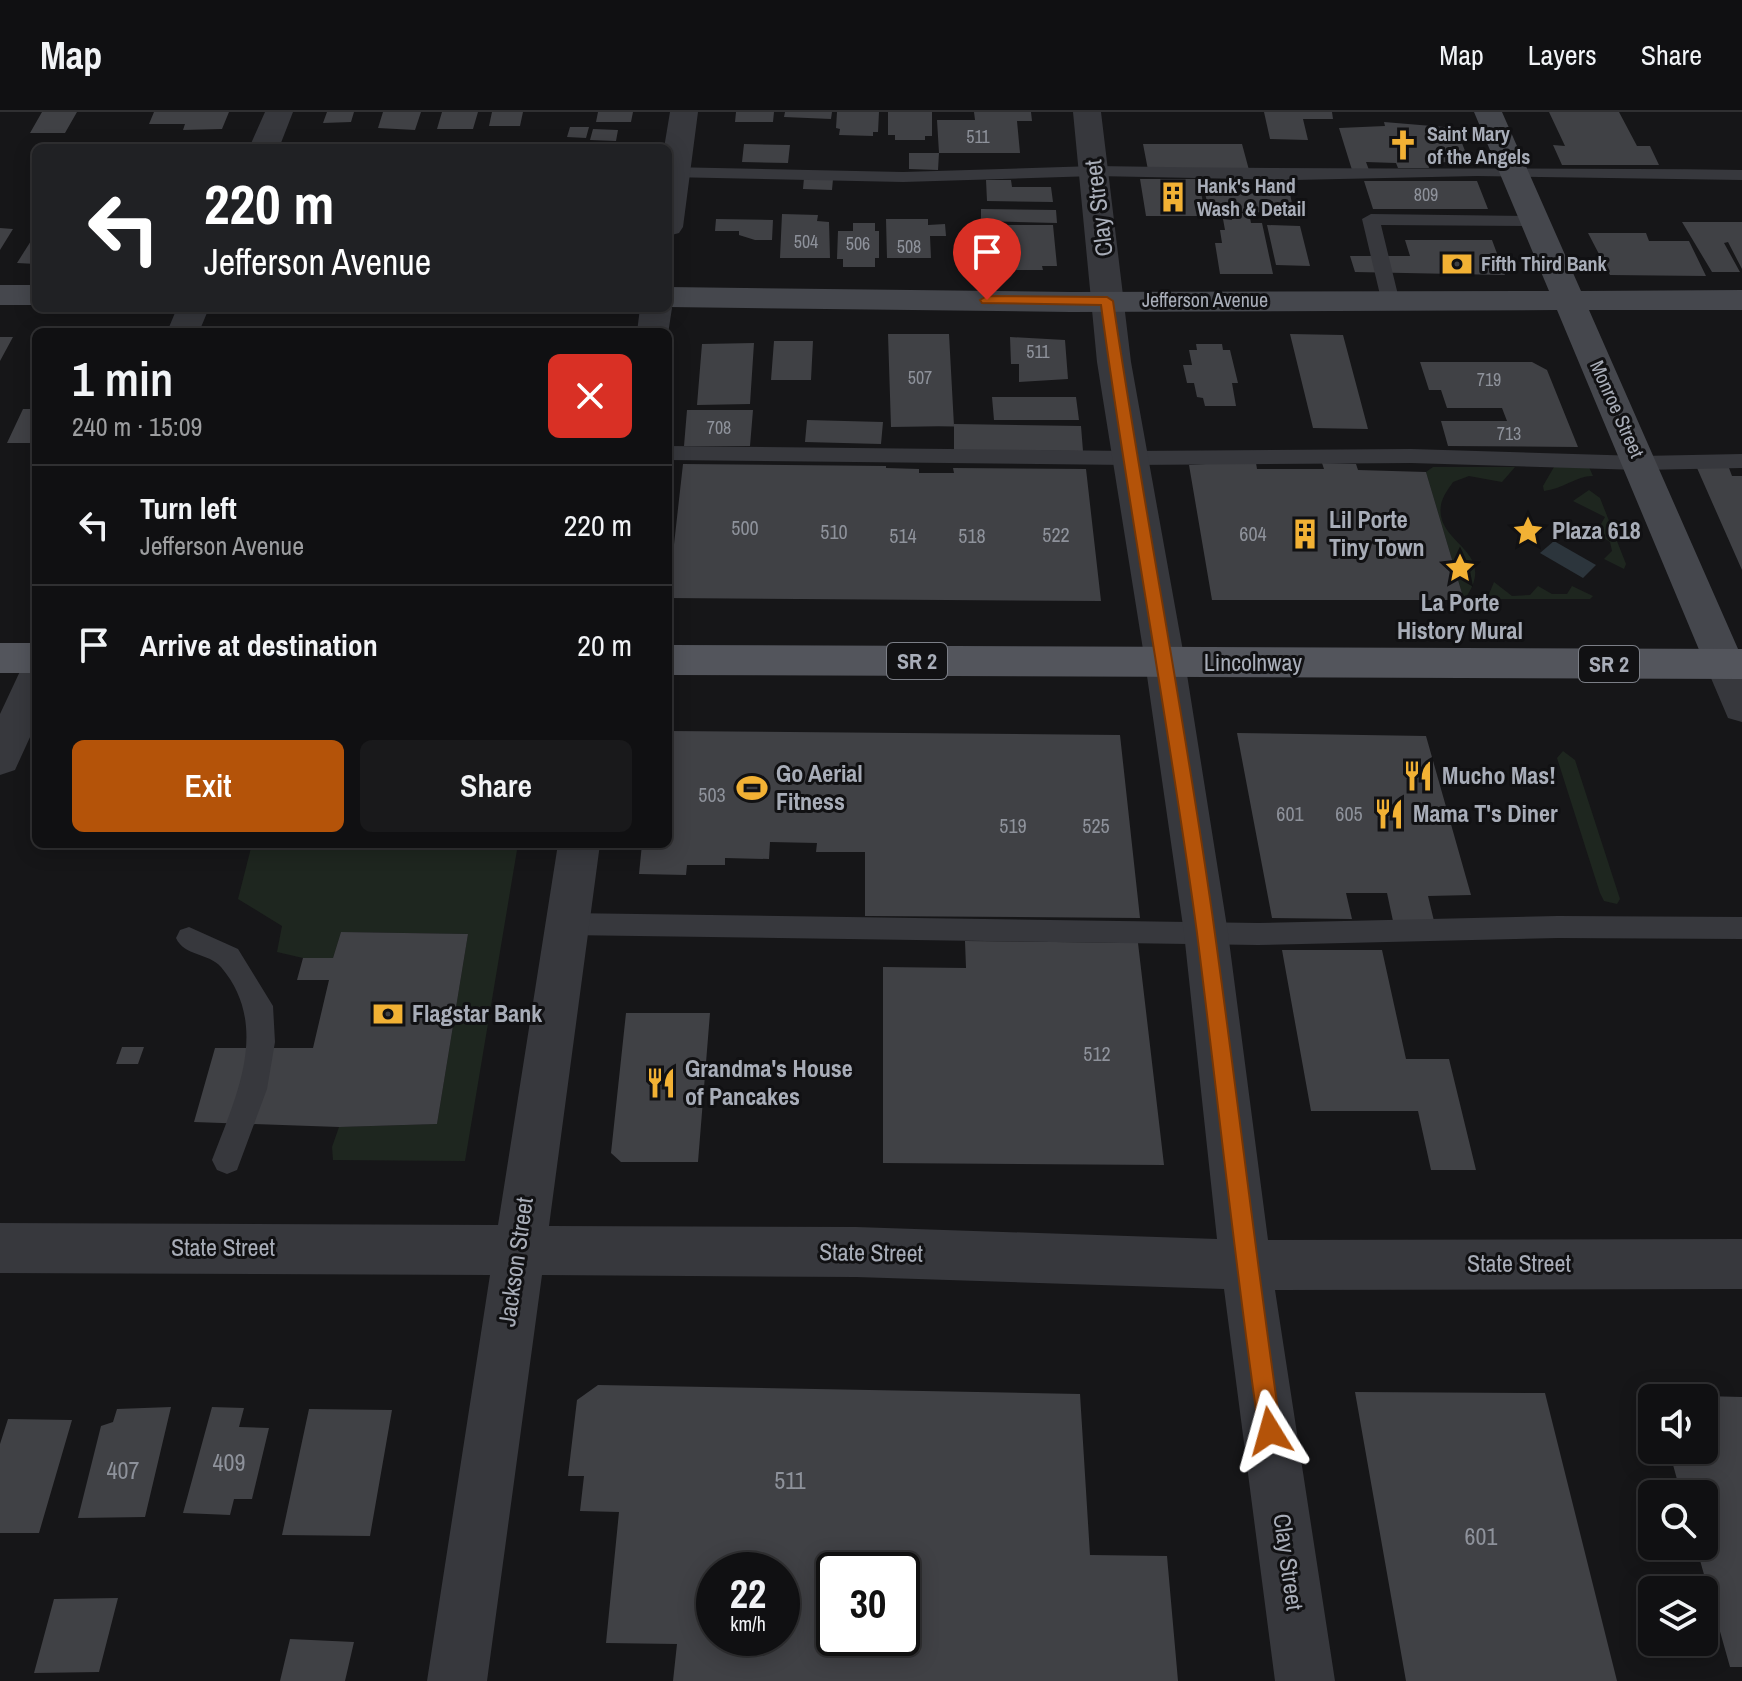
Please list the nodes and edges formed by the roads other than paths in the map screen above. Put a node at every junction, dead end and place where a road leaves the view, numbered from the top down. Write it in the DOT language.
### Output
graph roads {
  1 [pos="279,112"];
  2 [pos="684,112"];
  3 [pos="1087,112"];
  4 [pos="1488,112"];
  5 [pos="266,144"];
  6 [pos="672,171"];
  7 [pos="1095,171"];
  8 [pos="1513,172"];
  9 [pos="1742,175"];
  10 [pos="1534,221"];
  11 [pos="0,295"];
  12 [pos="32,295"];
  13 [pos="672,297"];
  14 [pos="1390,299"];
  15 [pos="1570,299"];
  16 [pos="1742,300"];
  17 [pos="1107,301"];
  18 [pos="672,453"];
  19 [pos="1129,458"];
  20 [pos="1742,461"];
  21 [pos="1640,463"];
  22 [pos="0,658"];
  23 [pos="32,658"];
  24 [pos="672,660"];
  25 [pos="1165,662"];
  26 [pos="1733,664"];
  27 [pos="32,687"];
  28 [pos="1742,707"];
  29 [pos="0,759"];
  30 [pos="578,848"];
  31 [pos="566,924"];
  32 [pos="1742,928"];
  33 [pos="1206,933"];
  34 [pos="189,938"];
  35 [pos="227,1160"];
  36 [pos="0,1248"];
  37 [pos="518,1250"];
  38 [pos="1742,1264"];
  39 [pos="1246,1265"];
  40 [pos="457,1681"];
  41 [pos="1305,1681"];
  1 -- 5 [label="street"];
  2 -- 6 [label="street"];
  3 -- 7 [label="street, Clay Street"];
  4 -- 8 [label="street, Monroe Street"];
  6 -- 7 [label="lane"];
  7 -- 8 [label="lane"];
  7 -- 17 [label="street, Clay Street"];
  8 -- 9 [label="lane"];
  8 -- 10 [label="street, Monroe Street"];
  10 -- 14 [label="lane"];
  10 -- 15 [label="street, Monroe Street"];
  11 -- 12 [label="street"];
  13 -- 17 [label="street, Jefferson Avenue"];
  14 -- 15 [label="street, Jefferson Avenue"];
  14 -- 17 [label="street, Jefferson Avenue"];
  15 -- 16 [label="street, Jefferson Avenue"];
  15 -- 21 [label="street, Monroe Street"];
  17 -- 19 [label="street, Clay Street"];
  18 -- 19 [label="lane"];
  19 -- 21 [label="lane"];
  19 -- 25 [label="street, Clay Street"];
  20 -- 21 [label="lane"];
  21 -- 26 [label="street, Monroe Street"];
  22 -- 23 [label="main road"];
  24 -- 25 [label="main road, Lincolnway / SR 2"];
  25 -- 26 [label="main road, Lincolnway / SR 2"];
  25 -- 33 [label="street, Clay Street"];
  26 -- 28 [label="street, Monroe Street"];
  27 -- 29 [label="street"];
  30 -- 31 [label="street, Jackson Street"];
  31 -- 33 [label="lane"];
  31 -- 37 [label="street, Jackson Street"];
  32 -- 33 [label="lane"];
  33 -- 39 [label="street, Clay Street"];
  34 -- 35 [label="lane"];
  36 -- 37 [label="street, State Street"];
  37 -- 39 [label="street, State Street"];
  37 -- 40 [label="street, Jackson Street"];
  38 -- 39 [label="street, State Street"];
  39 -- 41 [label="street, Clay Street"];
}
